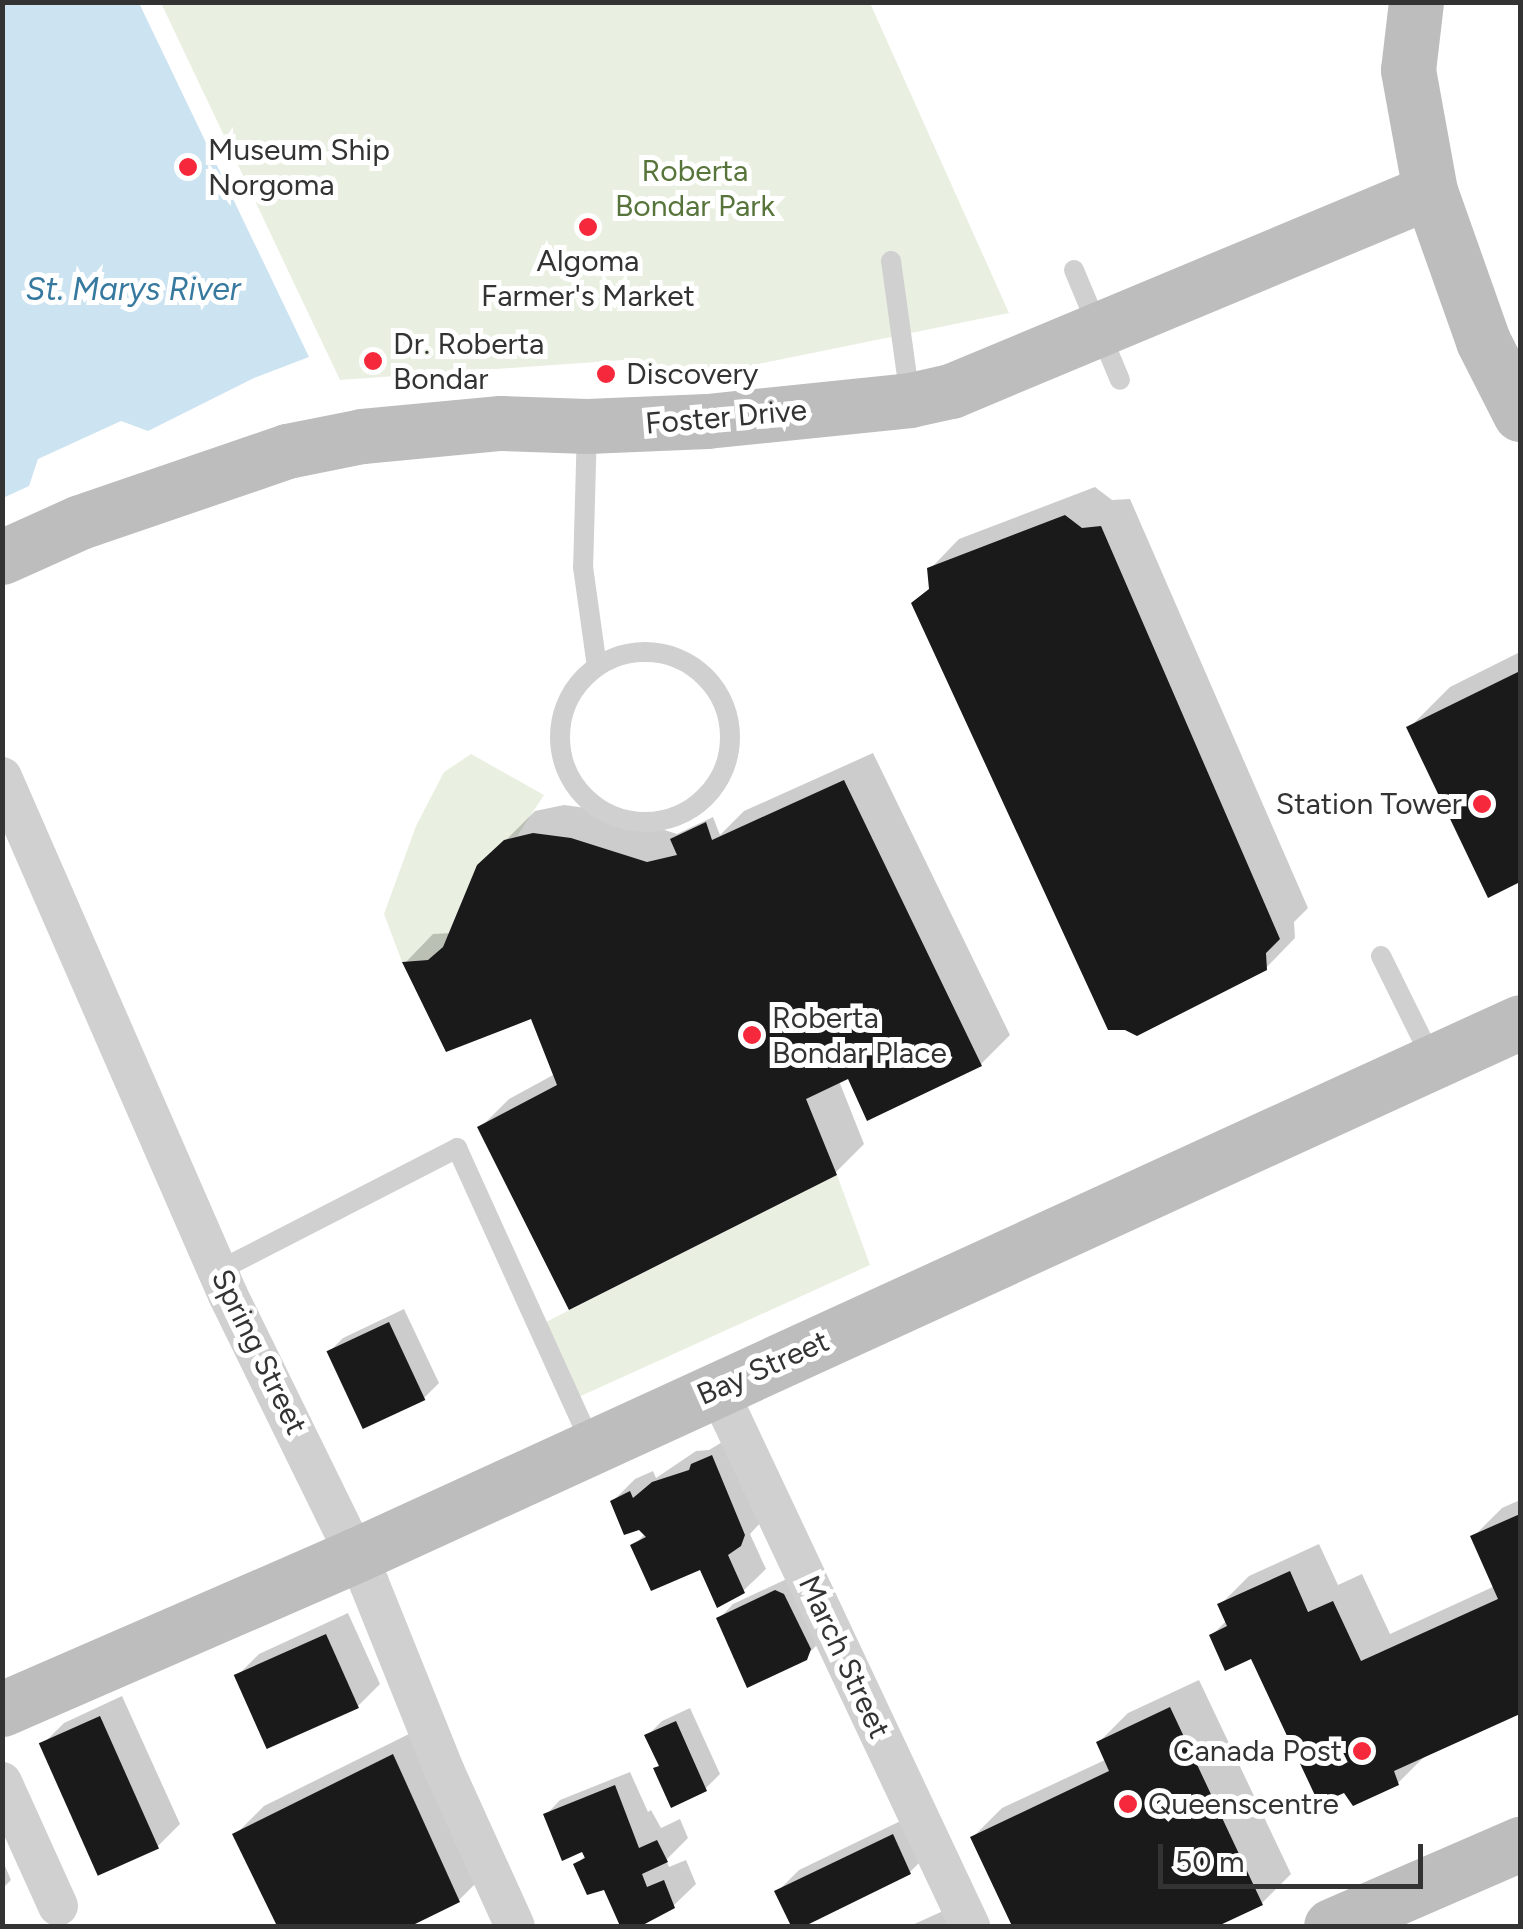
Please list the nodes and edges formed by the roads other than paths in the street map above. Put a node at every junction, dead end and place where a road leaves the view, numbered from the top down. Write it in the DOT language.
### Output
graph roads {
  1 [pos="1416,2"];
  2 [pos="1430,192"];
  3 [pos="891,261"];
  4 [pos="1074,270"];
  5 [pos="1110,356"];
  6 [pos="910,400"];
  7 [pos="1520,414"];
  8 [pos="587,426"];
  9 [pos="2,557"];
  10 [pos="598,666"];
  11 [pos="2,777"];
  12 [pos="1381,956"];
  13 [pos="1520,1022"];
  14 [pos="1433,1062"];
  15 [pos="218,1271"];
  16 [pos="717,1388"];
  17 [pos="592,1444"];
  18 [pos="356,1555"];
  19 [pos="2,1708"];
  20 [pos="2,1782"];
  21 [pos="1520,1844"];
  22 [pos="58,1906"];
  23 [pos="516,1926"];
  24 [pos="970,1926"];
  25 [pos="1332,1926"];
  1 -- 2 [label="street"];
  2 -- 5 [label="street, Foster Drive"];
  2 -- 7 [label="street"];
  3 -- 6 [label="lane"];
  4 -- 5 [label="lane"];
  5 -- 6 [label="street, Foster Drive"];
  6 -- 8 [label="street, Foster Drive"];
  8 -- 9 [label="street, Foster Drive"];
  8 -- 10 [label="lane"];
  10 -- 10 [label="lane"];
  11 -- 15 [label="street, Spring Street"];
  12 -- 14 [label="lane"];
  13 -- 14 [label="street, Bay Street"];
  14 -- 16 [label="street, Bay Street"];
  15 -- 17 [label="lane"];
  15 -- 18 [label="street, Spring Street"];
  16 -- 17 [label="street, Bay Street"];
  16 -- 24 [label="street, March Street"];
  17 -- 18 [label="street, Bay Street"];
  18 -- 19 [label="street, Bay Street"];
  18 -- 23 [label="street, Spring Street"];
  20 -- 22 [label="street"];
  21 -- 25 [label="street"];
}
